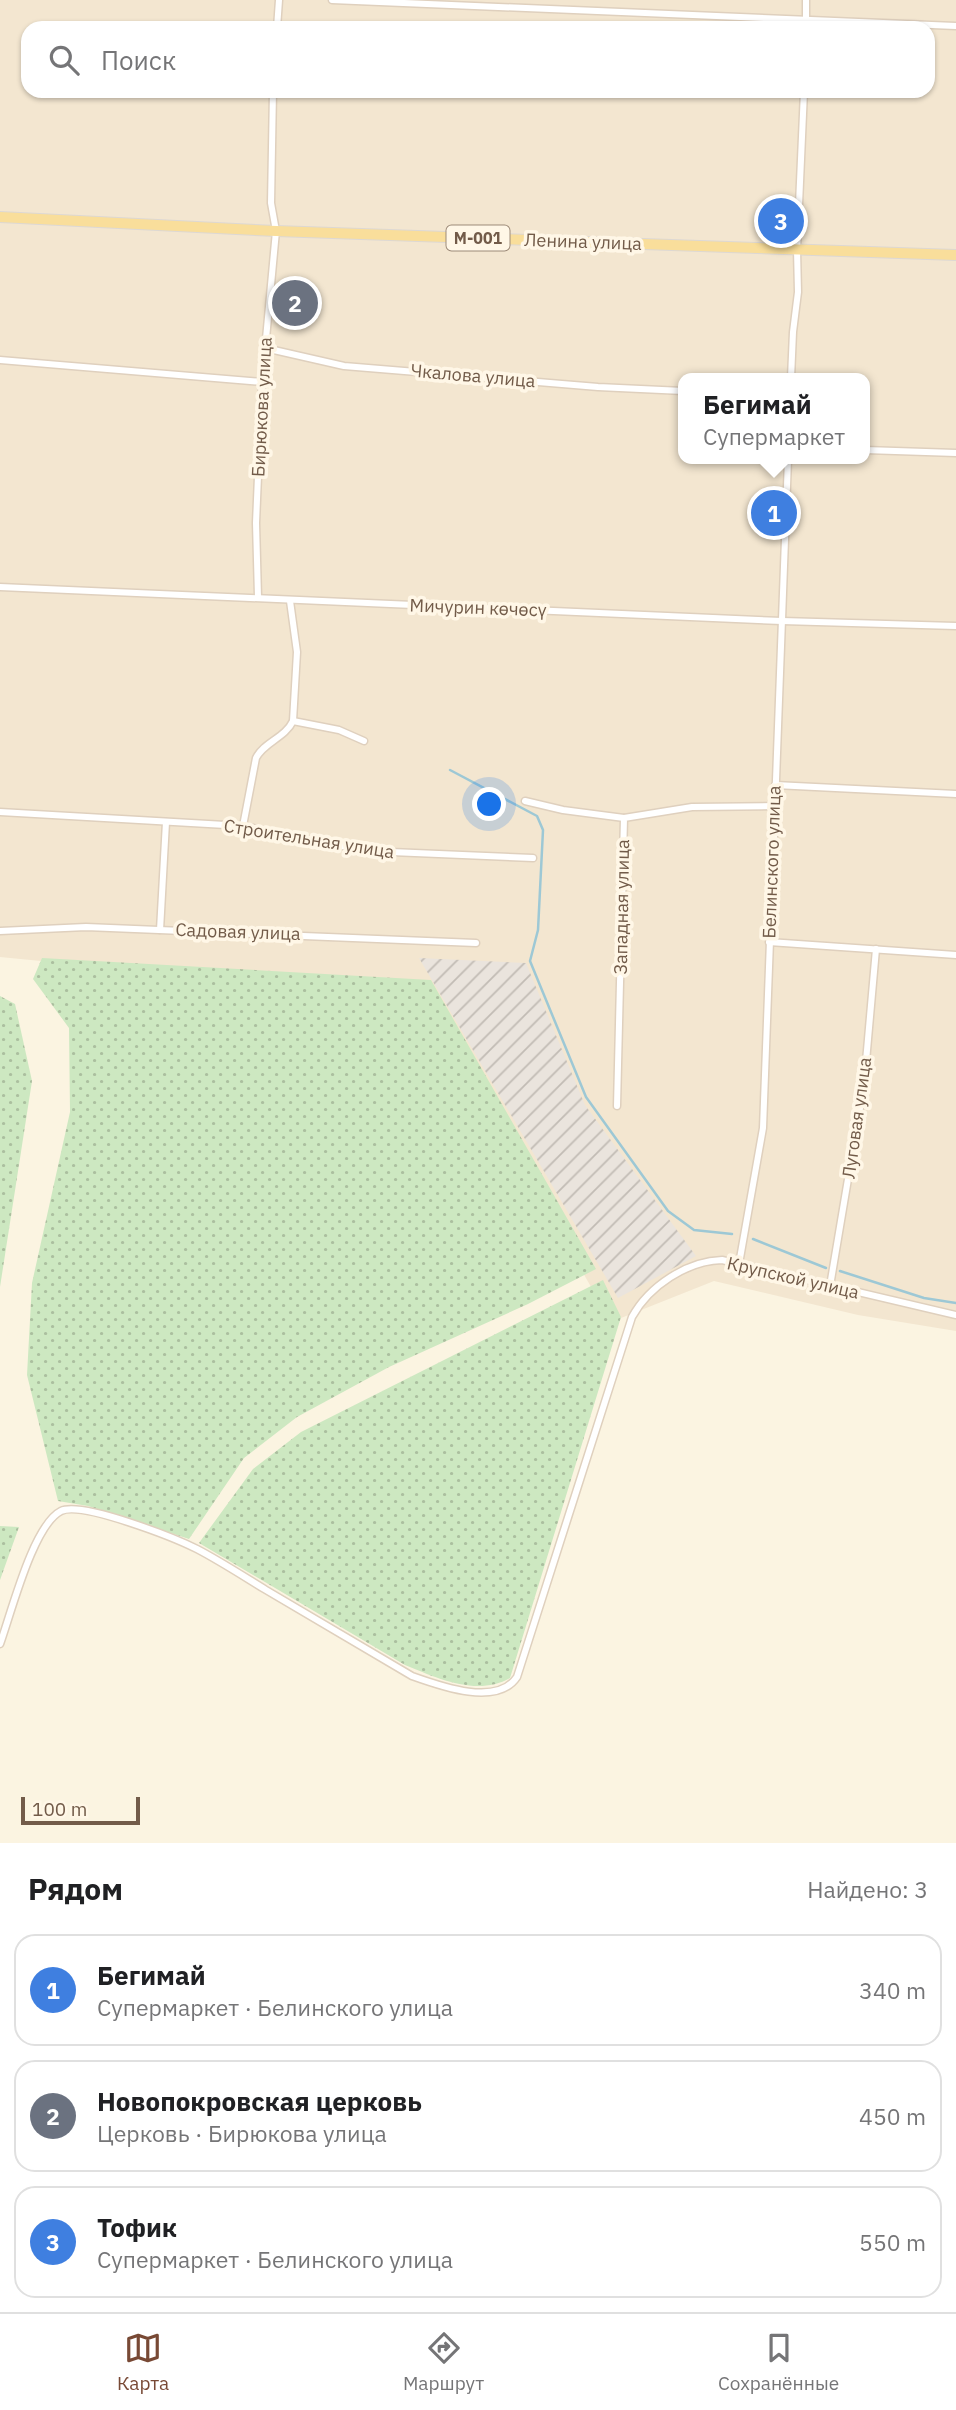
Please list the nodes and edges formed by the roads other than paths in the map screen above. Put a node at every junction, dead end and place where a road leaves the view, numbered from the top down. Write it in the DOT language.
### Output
graph roads {
  1 [pos="279,0"];
  2 [pos="332,0"];
  3 [pos="806,0"];
  4 [pos="278,21"];
  5 [pos="748,21"];
  6 [pos="807,21"];
  7 [pos="935,26"];
  8 [pos="956,26"];
  9 [pos="273,98"];
  10 [pos="804,98"];
  11 [pos="0,217"];
  12 [pos="276,231"];
  13 [pos="797,250"];
  14 [pos="956,255"];
  15 [pos="265,348"];
  16 [pos="0,360"];
  17 [pos="792,373"];
  18 [pos="262,382"];
  19 [pos="678,391"];
  20 [pos="870,450"];
  21 [pos="956,453"];
  22 [pos="788,464"];
  23 [pos="0,587"];
  24 [pos="258,597"];
  25 [pos="289,601"];
  26 [pos="782,621"];
  27 [pos="956,626"];
  28 [pos="293,721"];
  29 [pos="364,741"];
  30 [pos="775,785"];
  31 [pos="956,794"];
  32 [pos="525,801"];
  33 [pos="775,806"];
  34 [pos="0,812"];
  35 [pos="624,818"];
  36 [pos="166,822"];
  37 [pos="243,826"];
  38 [pos="533,858"];
  39 [pos="160,930"];
  40 [pos="0,931"];
  41 [pos="769,942"];
  42 [pos="476,943"];
  43 [pos="876,949"];
  44 [pos="956,955"];
  45 [pos="618,1106"];
  46 [pos="739,1264"];
  47 [pos="830,1286"];
  48 [pos="956,1315"];
  49 [pos="0,1644"];
  1 -- 4 [label="street"];
  2 -- 5 [label="street"];
  3 -- 6 [label="street"];
  7 -- 8 [label="street"];
  9 -- 12 [label="street, Бирюкова улица"];
  10 -- 13 [label="street"];
  11 -- 12 [label="main road, Ленина улица / М-001"];
  12 -- 13 [label="main road, Ленина улица / М-001"];
  12 -- 15 [label="street, Бирюкова улица"];
  13 -- 14 [label="main road, Ленина улица / М-001"];
  13 -- 17 [label="street"];
  15 -- 18 [label="street, Бирюкова улица"];
  15 -- 19 [label="street, Чкалова улица"];
  16 -- 18 [label="street"];
  18 -- 24 [label="street, Бирюкова улица"];
  20 -- 21 [label="street"];
  22 -- 26 [label="street, Белинского улица"];
  23 -- 24 [label="street, Мичурин көчөсү"];
  24 -- 25 [label="street, Мичурин көчөсү"];
  25 -- 26 [label="street, Мичурин көчөсү"];
  25 -- 28 [label="street"];
  26 -- 27 [label="street, Мичурин көчөсү"];
  26 -- 30 [label="street, Белинского улица"];
  28 -- 29 [label="street"];
  28 -- 37 [label="street"];
  30 -- 31 [label="street"];
  30 -- 33 [label="street, Белинского улица"];
  32 -- 35 [label="street"];
  33 -- 35 [label="street, Западная улица"];
  33 -- 41 [label="street, Белинского улица"];
  34 -- 36 [label="street, Строительная улица"];
  35 -- 45 [label="street, Западная улица"];
  36 -- 37 [label="street, Строительная улица"];
  36 -- 39 [label="street"];
  37 -- 38 [label="street, Строительная улица"];
  39 -- 40 [label="street, Садовая улица"];
  39 -- 42 [label="street, Садовая улица"];
  41 -- 43 [label="street"];
  41 -- 46 [label="street, Белинского улица"];
  43 -- 44 [label="street"];
  43 -- 47 [label="street, Луговая улица"];
  46 -- 47 [label="street, Крупской улица"];
  46 -- 49 [label="street, Крупской улица"];
  47 -- 48 [label="street, Крупской улица"];
}
